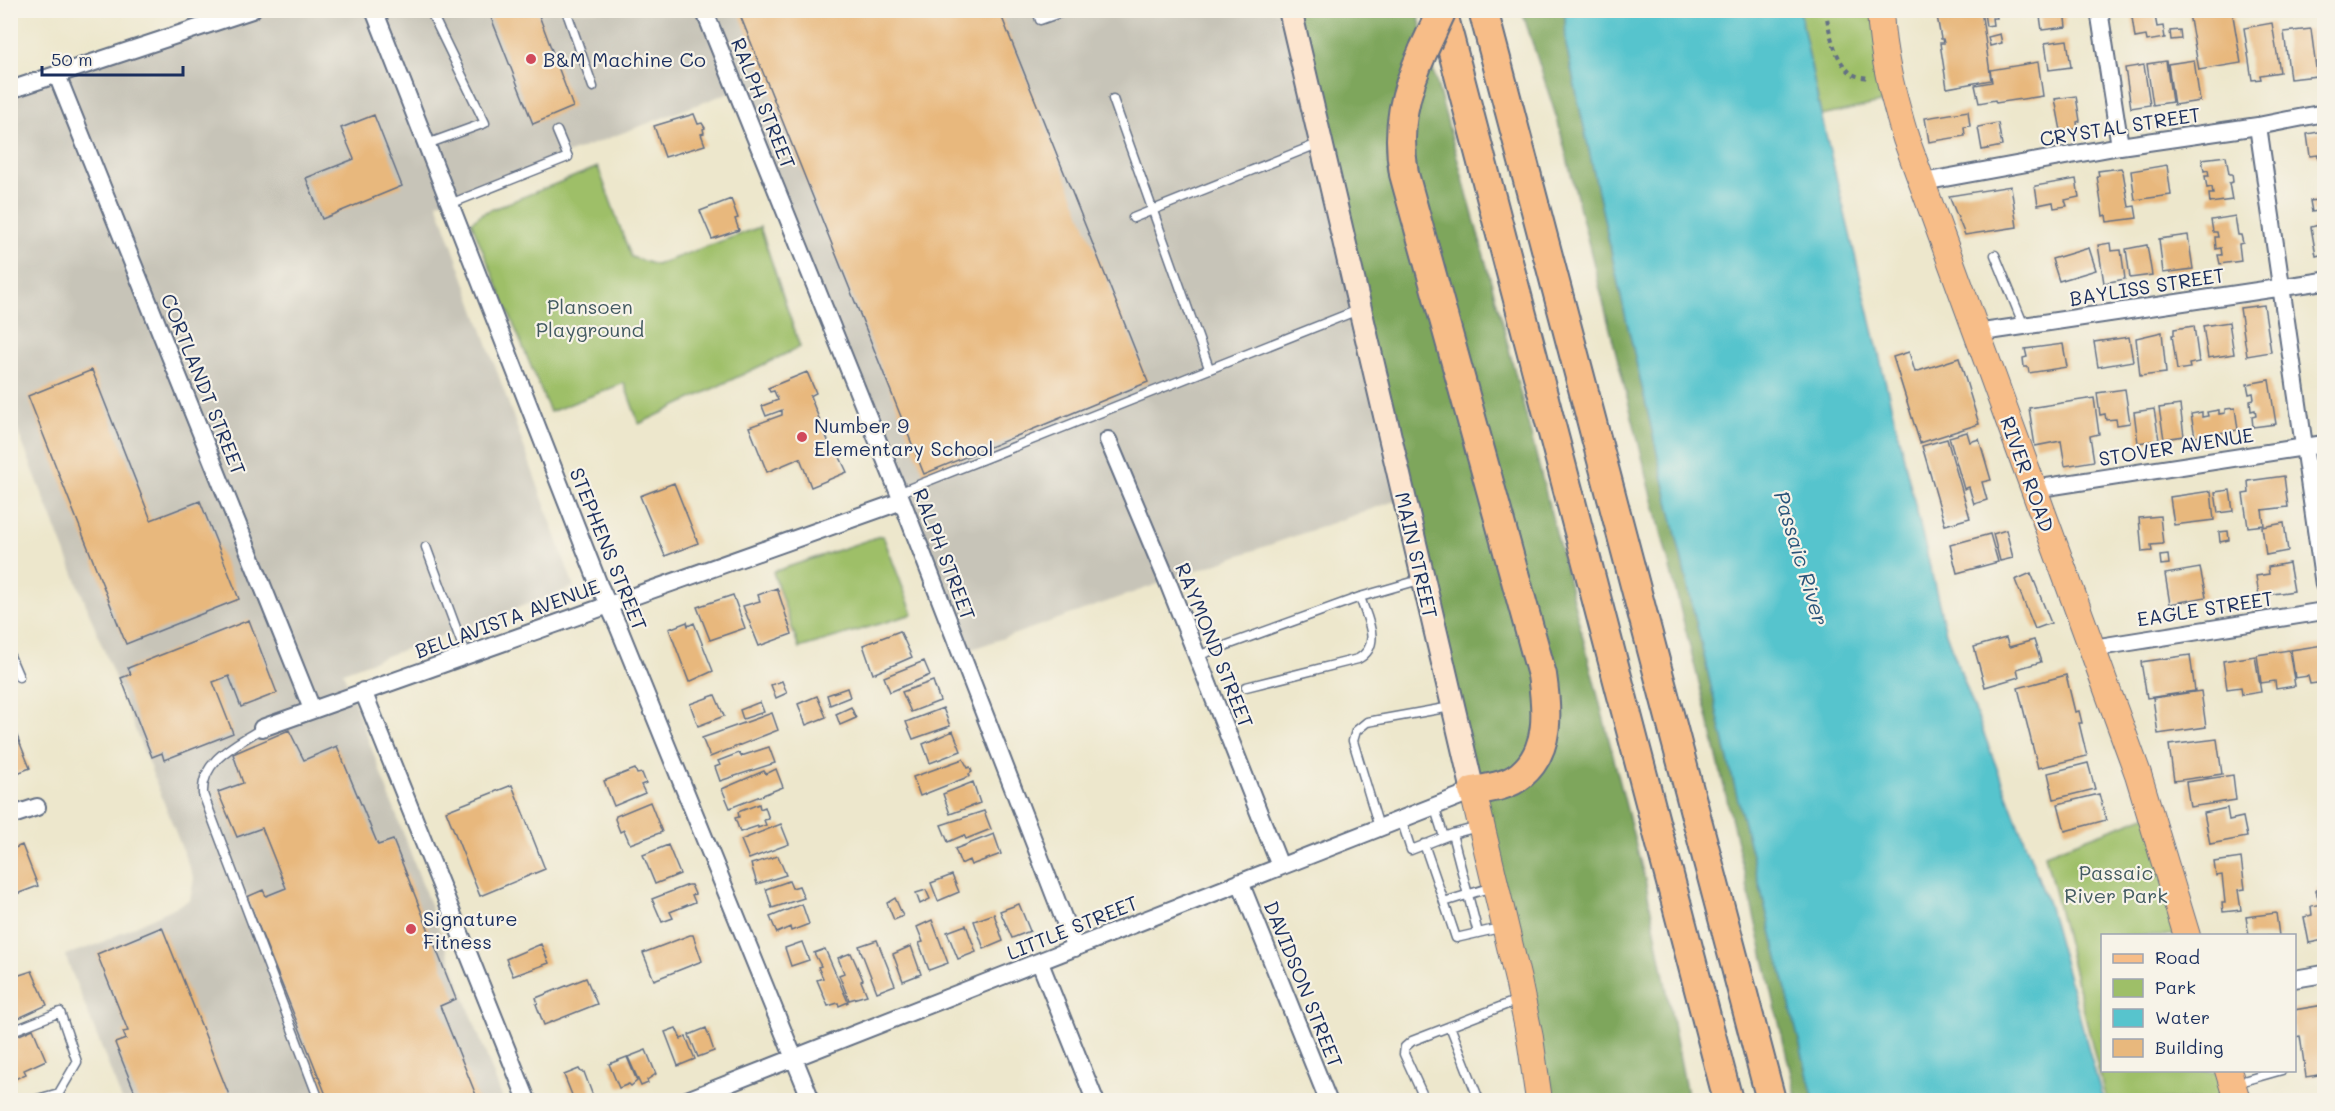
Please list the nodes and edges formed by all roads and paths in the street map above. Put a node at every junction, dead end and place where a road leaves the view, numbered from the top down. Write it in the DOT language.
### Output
graph roads {
  1 [pos="252,10"];
  2 [pos="374,10"];
  3 [pos="430,10"];
  4 [pos="566,10"];
  5 [pos="704,10"];
  6 [pos="1037,10"];
  7 [pos="1068,10"];
  8 [pos="1290,10"];
  9 [pos="1442,10"];
  10 [pos="1484,10"];
  11 [pos="1826,10"];
  12 [pos="1880,10"];
  13 [pos="2099,10"];
  14 [pos="57,75"];
  15 [pos="1888,77"];
  16 [pos="593,87"];
  17 [pos="10,90"];
  18 [pos="1113,99"];
  19 [pos="2325,113"];
  20 [pos="2258,126"];
  21 [pos="557,131"];
  22 [pos="1321,143"];
  23 [pos="426,144"];
  24 [pos="2120,146"];
  25 [pos="1923,182"];
  26 [pos="450,204"];
  27 [pos="1154,209"];
  28 [pos="1133,218"];
  29 [pos="1995,255"];
  30 [pos="2325,280"];
  31 [pos="2280,287"];
  32 [pos="1360,309"];
  33 [pos="2024,326"];
  34 [pos="1976,333"];
  35 [pos="1209,368"];
  36 [pos="1108,440"];
  37 [pos="2325,444"];
  38 [pos="2305,447"];
  39 [pos="2034,489"];
  40 [pos="900,497"];
  41 [pos="426,547"];
  42 [pos="1423,579"];
  43 [pos="2325,585"];
  44 [pos="1360,597"];
  45 [pos="609,604"];
  46 [pos="2325,611"];
  47 [pos="2093,648"];
  48 [pos="466,655"];
  49 [pos="10,656"];
  50 [pos="1197,656"];
  51 [pos="19,677"];
  52 [pos="1246,687"];
  53 [pos="363,692"];
  54 [pos="1453,706"];
  55 [pos="312,709"];
  56 [pos="262,728"];
  57 [pos="1638,757"];
  58 [pos="1473,791"];
  59 [pos="1434,806"];
  60 [pos="37,807"];
  61 [pos="10,816"];
  62 [pos="1401,819"];
  63 [pos="1481,826"];
  64 [pos="1379,827"];
  65 [pos="1448,836"];
  66 [pos="1424,844"];
  67 [pos="1280,866"];
  68 [pos="1240,882"];
  69 [pos="1495,886"];
  70 [pos="1469,894"];
  71 [pos="1444,902"];
  72 [pos="1505,927"];
  73 [pos="1478,933"];
  74 [pos="2186,934"];
  75 [pos="1075,948"];
  76 [pos="1040,963"];
  77 [pos="2325,974"];
  78 [pos="2296,979"];
  79 [pos="1521,998"];
  80 [pos="1450,1026"];
  81 [pos="10,1032"];
  82 [pos="794,1059"];
  83 [pos="2279,1072"];
  84 [pos="2233,1085"];
  85 [pos="34,1101"];
  86 [pos="319,1101"];
  87 [pos="527,1101"];
  88 [pos="687,1101"];
  89 [pos="811,1101"];
  90 [pos="1095,1101"];
  91 [pos="1328,1101"];
  92 [pos="1425,1101"];
  93 [pos="1479,1101"];
  94 [pos="1539,1101"];
  95 [pos="1713,1101"];
  96 [pos="1728,1101"];
  97 [pos="1771,1101"];
  1 -- 14 [label="street"];
  2 -- 23 [label="street, STEPHENS STREET"];
  3 -- 23 [label="lane"];
  4 -- 16 [label="lane"];
  5 -- 40 [label="street, RALPH STREET"];
  6 -- 7 [label="lane"];
  8 -- 22 [label="street, MAIN STREET"];
  9 -- 57 [label="highway"];
  9 -- 58 [label="highway, bridge"];
  10 -- 97 [label="highway"];
  11 -- 15 [label="path"];
  12 -- 15 [label="main road, RIVER ROAD"];
  13 -- 24 [label="street"];
  14 -- 17 [label="street"];
  14 -- 55 [label="street, CORTLANDT STREET"];
  15 -- 25 [label="main road, RIVER ROAD"];
  18 -- 27 [label="lane"];
  19 -- 20 [label="street, CRYSTAL STREET"];
  20 -- 24 [label="street, CRYSTAL STREET"];
  20 -- 31 [label="street"];
  21 -- 26 [label="lane"];
  22 -- 27 [label="lane"];
  22 -- 32 [label="street, MAIN STREET"];
  23 -- 26 [label="street, STEPHENS STREET"];
  24 -- 25 [label="street, CRYSTAL STREET"];
  25 -- 34 [label="main road, RIVER ROAD"];
  26 -- 45 [label="street, STEPHENS STREET"];
  27 -- 28 [label="lane"];
  27 -- 35 [label="lane"];
  29 -- 33 [label="lane"];
  30 -- 31 [label="street, BAYLISS STREET"];
  31 -- 33 [label="street, BAYLISS STREET"];
  31 -- 38 [label="street"];
  32 -- 35 [label="lane"];
  32 -- 42 [label="street, MAIN STREET"];
  33 -- 34 [label="street, BAYLISS STREET"];
  34 -- 39 [label="main road, RIVER ROAD"];
  35 -- 40 [label="lane"];
  36 -- 50 [label="street, RAYMOND STREET"];
  37 -- 38 [label="street, STOVER AVENUE"];
  38 -- 39 [label="street, STOVER AVENUE"];
  38 -- 43 [label="street"];
  39 -- 47 [label="main road, RIVER ROAD"];
  40 -- 45 [label="street, BELLAVISTA AVENUE"];
  40 -- 75 [label="street, RALPH STREET"];
  41 -- 48 [label="lane"];
  42 -- 44 [label="lane"];
  42 -- 54 [label="street, MAIN STREET"];
  44 -- 50 [label="lane"];
  44 -- 52 [label="lane"];
  45 -- 48 [label="street, BELLAVISTA AVENUE"];
  45 -- 82 [label="street, STEPHENS STREET"];
  46 -- 47 [label="street, EAGLE STREET"];
  47 -- 74 [label="main road, RIVER ROAD"];
  48 -- 53 [label="street, BELLAVISTA AVENUE"];
  49 -- 51 [label="lane"];
  50 -- 67 [label="street, RAYMOND STREET"];
  53 -- 55 [label="street, BELLAVISTA AVENUE"];
  53 -- 87 [label="street"];
  54 -- 58 [label="street, MAIN STREET"];
  54 -- 64 [label="lane"];
  55 -- 56 [label="street, BELLAVISTA AVENUE"];
  56 -- 86 [label="lane"];
  57 -- 95 [label="highway"];
  57 -- 96 [label="highway"];
  58 -- 59 [label="street, LITTLE STREET"];
  58 -- 63 [label="main road, MAIN STREET"];
  59 -- 62 [label="street, LITTLE STREET"];
  59 -- 65 [label="lane"];
  60 -- 61 [label="street"];
  62 -- 64 [label="street, LITTLE STREET"];
  62 -- 66 [label="lane"];
  63 -- 65 [label="lane"];
  63 -- 69 [label="main road, MAIN STREET"];
  64 -- 67 [label="street, LITTLE STREET"];
  65 -- 66 [label="lane"];
  65 -- 70 [label="lane"];
  66 -- 71 [label="lane"];
  67 -- 68 [label="street, LITTLE STREET"];
  68 -- 75 [label="street, LITTLE STREET"];
  68 -- 91 [label="street, DAVIDSON STREET"];
  69 -- 70 [label="lane"];
  69 -- 72 [label="main road, MAIN STREET"];
  70 -- 71 [label="lane"];
  70 -- 73 [label="lane"];
  71 -- 73 [label="lane"];
  72 -- 73 [label="lane"];
  72 -- 79 [label="main road, MAIN STREET"];
  75 -- 76 [label="street, LITTLE STREET"];
  76 -- 82 [label="street, LITTLE STREET"];
  76 -- 90 [label="street"];
  77 -- 78 [label="street"];
  79 -- 80 [label="lane"];
  79 -- 94 [label="main road, MAIN STREET"];
  80 -- 92 [label="lane"];
  80 -- 93 [label="lane"];
  81 -- 85 [label="lane"];
  82 -- 88 [label="street, LITTLE STREET"];
  82 -- 89 [label="street, STEPHENS STREET"];
  83 -- 84 [label="lane"];
}
